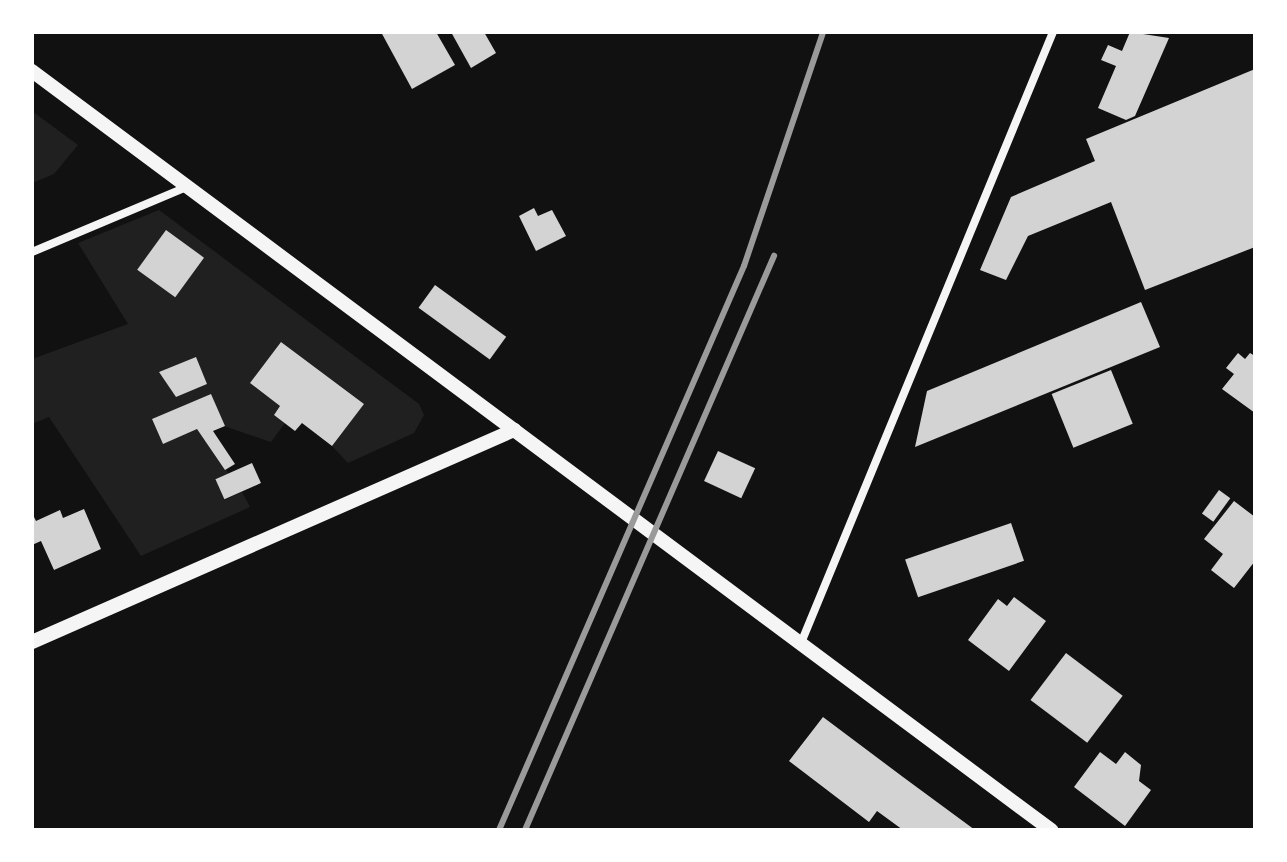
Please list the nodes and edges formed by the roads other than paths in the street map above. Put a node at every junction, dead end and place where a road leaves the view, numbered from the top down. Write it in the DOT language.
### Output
graph roads {
  1 [pos="1053,32"];
  2 [pos="32,71"];
  3 [pos="187,187"];
  4 [pos="32,252"];
  5 [pos="514,430"];
  6 [pos="32,642"];
  7 [pos="801,643"];
  8 [pos="1051,830"];
  1 -- 7 [label="street"];
  2 -- 3 [label="street"];
  3 -- 4 [label="street"];
  3 -- 5 [label="street"];
  5 -- 6 [label="street"];
  5 -- 7 [label="street"];
  7 -- 8 [label="street"];
}
